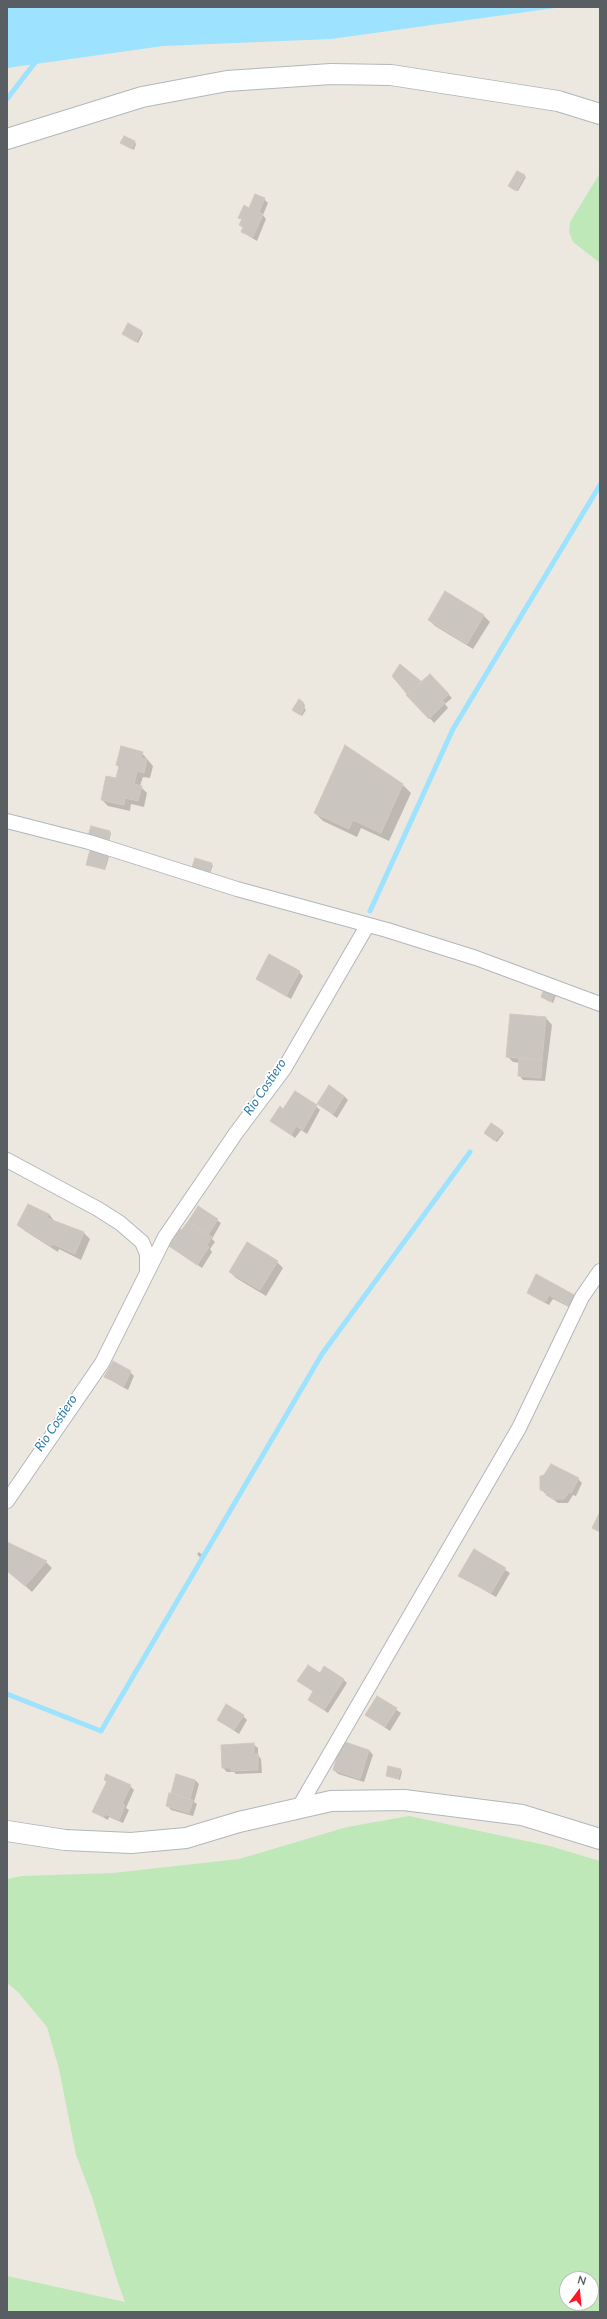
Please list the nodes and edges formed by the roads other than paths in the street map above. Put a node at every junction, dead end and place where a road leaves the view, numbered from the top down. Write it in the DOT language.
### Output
graph roads {
  1 [pos="600,114"];
  2 [pos="7,139"];
  3 [pos="7,821"];
  4 [pos="367,926"];
  5 [pos="600,1004"];
  6 [pos="7,1160"];
  7 [pos="600,1271"];
  8 [pos="147,1273"];
  9 [pos="7,1501"];
  10 [pos="299,1806"];
  11 [pos="7,1831"];
  12 [pos="600,1839"];
  1 -- 2 [label="street"];
  3 -- 4 [label="street"];
  4 -- 5 [label="street"];
  4 -- 8 [label="street"];
  6 -- 8 [label="street"];
  7 -- 10 [label="street"];
  8 -- 9 [label="street"];
  10 -- 11 [label="street"];
  10 -- 12 [label="street"];
}
